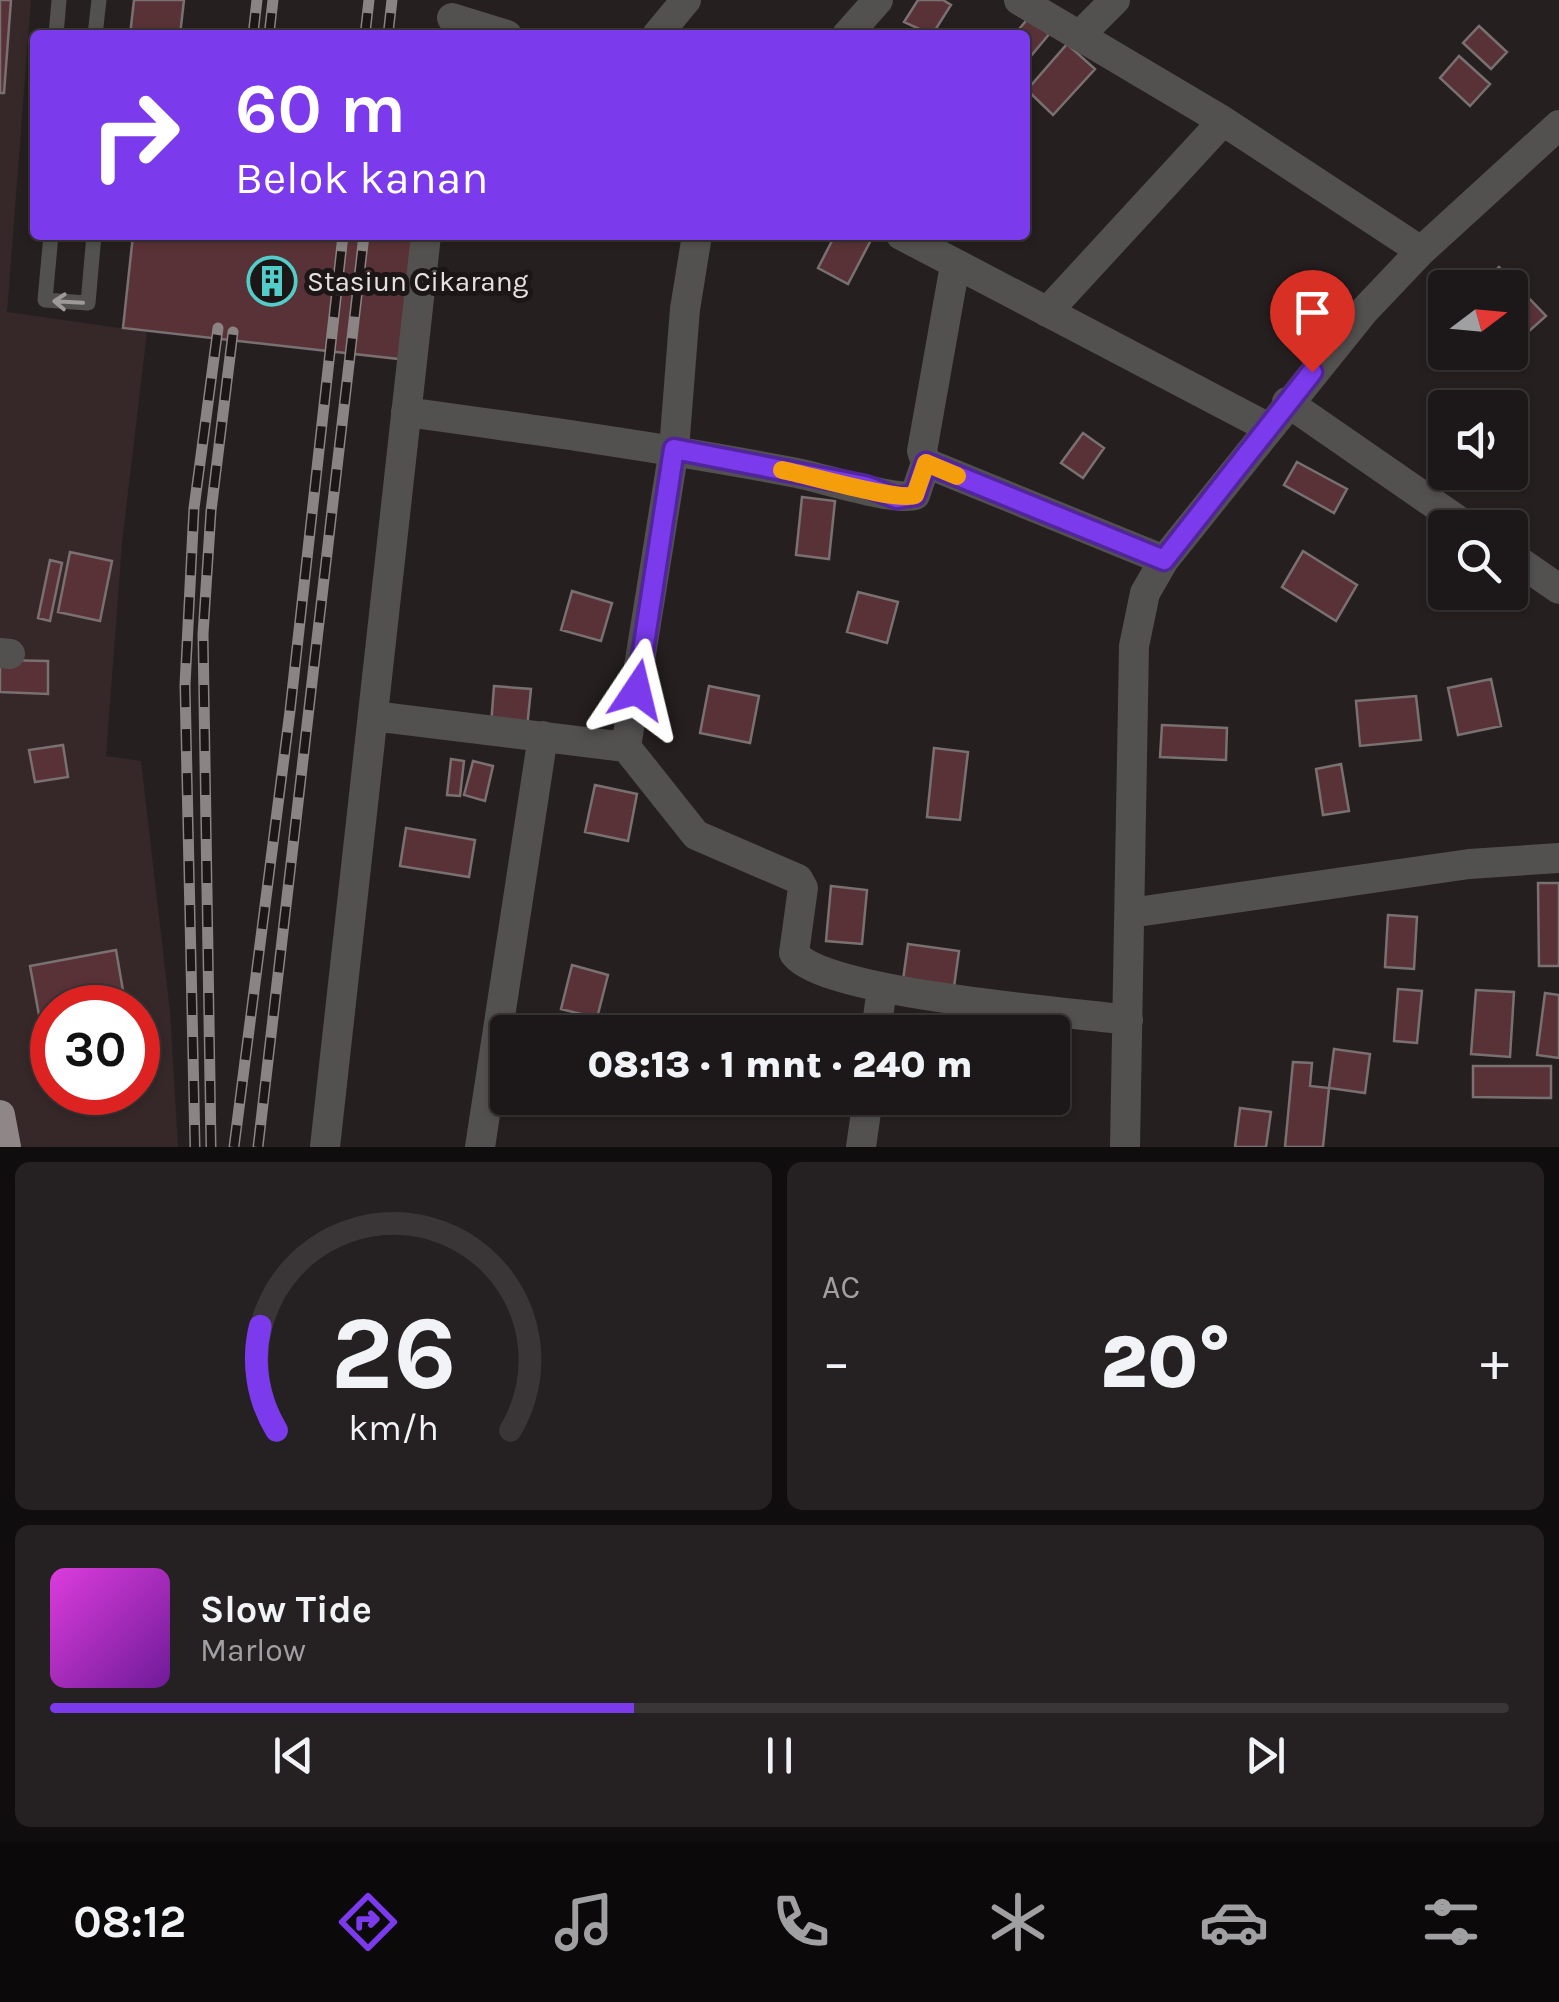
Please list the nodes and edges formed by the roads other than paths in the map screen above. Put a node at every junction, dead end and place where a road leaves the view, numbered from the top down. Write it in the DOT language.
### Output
graph roads {
  1 [pos="59,0"];
  2 [pos="98,0"];
  3 [pos="686,0"];
  4 [pos="878,0"];
  5 [pos="1019,0"];
  6 [pos="1115,0"];
  7 [pos="452,18"];
  8 [pos="56,30"];
  9 [pos="95,30"];
  10 [pos="491,30"];
  11 [pos="661,30"];
  12 [pos="851,30"];
  13 [pos="1079,36"];
  14 [pos="1222,121"];
  15 [pos="1559,124"];
  16 [pos="51,240"];
  17 [pos="94,240"];
  18 [pos="425,240"];
  19 [pos="697,240"];
  20 [pos="910,240"];
  21 [pos="1421,250"];
  22 [pos="956,265"];
  23 [pos="1048,312"];
  24 [pos="1287,402"];
  25 [pos="406,412"];
  26 [pos="1269,428"];
  27 [pos="674,449"];
  28 [pos="926,463"];
  29 [pos="1444,510"];
  30 [pos="1164,560"];
  31 [pos="1528,567"];
  32 [pos="1559,589"];
  33 [pos="372,716"];
  34 [pos="542,736"];
  35 [pos="626,748"];
  36 [pos="1559,858"];
  37 [pos="1130,913"];
  38 [pos="882,988"];
  39 [pos="878,1015"];
  40 [pos="1128,1020"];
  41 [pos="0,1115"];
  42 [pos="866,1115"];
  43 [pos="6,1147"];
  44 [pos="326,1147"];
  45 [pos="480,1147"];
  46 [pos="861,1147"];
  47 [pos="1125,1147"];
  1 -- 8 [label="lane"];
  2 -- 9 [label="lane"];
  3 -- 11 [label="street"];
  4 -- 12 [label="street"];
  5 -- 13 [label="street"];
  6 -- 13 [label="street"];
  7 -- 10 [label="street"];
  13 -- 14 [label="street"];
  14 -- 21 [label="street"];
  14 -- 23 [label="street"];
  15 -- 21 [label="street"];
  17 -- 16 [label="lane, one-way"];
  18 -- 25 [label="street"];
  19 -- 27 [label="street"];
  20 -- 22 [label="street"];
  21 -- 24 [label="street"];
  22 -- 23 [label="street"];
  22 -- 28 [label="street"];
  23 -- 26 [label="street"];
  24 -- 26 [label="street"];
  24 -- 29 [label="street"];
  25 -- 27 [label="street"];
  25 -- 33 [label="street"];
  26 -- 30 [label="street"];
  27 -- 28 [label="street"];
  27 -- 35 [label="street"];
  28 -- 30 [label="street"];
  30 -- 37 [label="street"];
  31 -- 32 [label="street"];
  33 -- 34 [label="street"];
  33 -- 44 [label="street"];
  34 -- 35 [label="street"];
  34 -- 45 [label="street"];
  35 -- 38 [label="street"];
  36 -- 37 [label="street"];
  37 -- 40 [label="street"];
  38 -- 39 [label="street"];
  38 -- 40 [label="street"];
  40 -- 47 [label="street"];
  41 -- 43 [label="highway"];
  42 -- 46 [label="street"];
}
